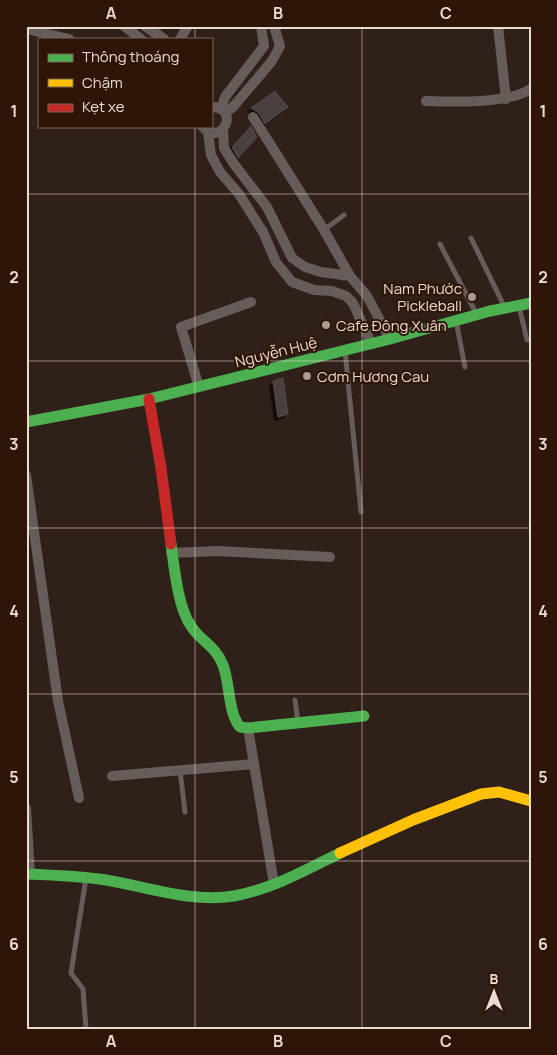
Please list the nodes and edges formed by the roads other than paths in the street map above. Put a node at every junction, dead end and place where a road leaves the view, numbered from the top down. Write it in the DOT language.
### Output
graph roads {
  1 [pos="124,26"];
  2 [pos="145,26"];
  3 [pos="188,26"];
  4 [pos="261,26"];
  5 [pos="274,26"];
  6 [pos="498,26"];
  7 [pos="26,29"];
  8 [pos="65,38"];
  9 [pos="140,38"];
  10 [pos="163,38"];
  11 [pos="181,38"];
  12 [pos="531,89"];
  13 [pos="506,98"];
  14 [pos="426,101"];
  15 [pos="217,108"];
  16 [pos="253,117"];
  17 [pos="205,129"];
  18 [pos="224,129"];
  19 [pos="344,215"];
  20 [pos="324,230"];
  21 [pos="471,238"];
  22 [pos="440,244"];
  23 [pos="350,276"];
  24 [pos="251,302"];
  25 [pos="531,303"];
  26 [pos="519,305"];
  27 [pos="506,308"];
  28 [pos="477,315"];
  29 [pos="456,321"];
  30 [pos="390,339"];
  31 [pos="527,340"];
  32 [pos="371,343"];
  33 [pos="345,350"];
  34 [pos="465,367"];
  35 [pos="199,387"];
  36 [pos="149,399"];
  37 [pos="26,422"];
  38 [pos="26,475"];
  39 [pos="361,512"];
  40 [pos="171,554"];
  41 [pos="330,557"];
  42 [pos="295,700"];
  43 [pos="364,716"];
  44 [pos="298,723"];
  45 [pos="248,728"];
  46 [pos="254,764"];
  47 [pos="180,770"];
  48 [pos="112,776"];
  49 [pos="79,798"];
  50 [pos="531,800"];
  51 [pos="26,808"];
  52 [pos="185,812"];
  53 [pos="28,874"];
  54 [pos="86,878"];
  55 [pos="274,884"];
  56 [pos="86,1029"];
  1 -- 9 [label="street"];
  2 -- 10 [label="street"];
  3 -- 11 [label="street"];
  4 -- 15 [label="street"];
  5 -- 15 [label="street"];
  6 -- 13 [label="street"];
  7 -- 8 [label="street"];
  12 -- 13 [label="street"];
  13 -- 14 [label="street"];
  15 -- 18 [label="street"];
  16 -- 20 [label="street"];
  17 -- 18 [label="street"];
  17 -- 32 [label="street"];
  18 -- 23 [label="street"];
  19 -- 20 [label="lane"];
  20 -- 23 [label="street"];
  21 -- 27 [label="lane"];
  22 -- 28 [label="lane"];
  23 -- 30 [label="street"];
  24 -- 35 [label="street"];
  25 -- 26 [label="street, Nguyễn Huệ"];
  26 -- 27 [label="street, Nguyễn Huệ"];
  26 -- 31 [label="lane"];
  27 -- 28 [label="street, Nguyễn Huệ"];
  28 -- 29 [label="street, Nguyễn Huệ"];
  29 -- 30 [label="street, Nguyễn Huệ"];
  29 -- 34 [label="lane"];
  30 -- 32 [label="street, Nguyễn Huệ"];
  32 -- 33 [label="street, Nguyễn Huệ"];
  33 -- 35 [label="street, Nguyễn Huệ"];
  33 -- 39 [label="lane"];
  35 -- 36 [label="street, Nguyễn Huệ"];
  36 -- 37 [label="street, Nguyễn Huệ"];
  36 -- 40 [label="street"];
  38 -- 49 [label="street"];
  40 -- 41 [label="street"];
  40 -- 45 [label="street"];
  42 -- 44 [label="lane"];
  43 -- 44 [label="street"];
  44 -- 45 [label="street"];
  45 -- 46 [label="street"];
  46 -- 47 [label="street"];
  46 -- 55 [label="street"];
  47 -- 48 [label="street"];
  47 -- 52 [label="lane"];
  50 -- 55 [label="street"];
  51 -- 53 [label="street"];
  53 -- 54 [label="street"];
  54 -- 55 [label="street"];
  54 -- 56 [label="lane"];
}
